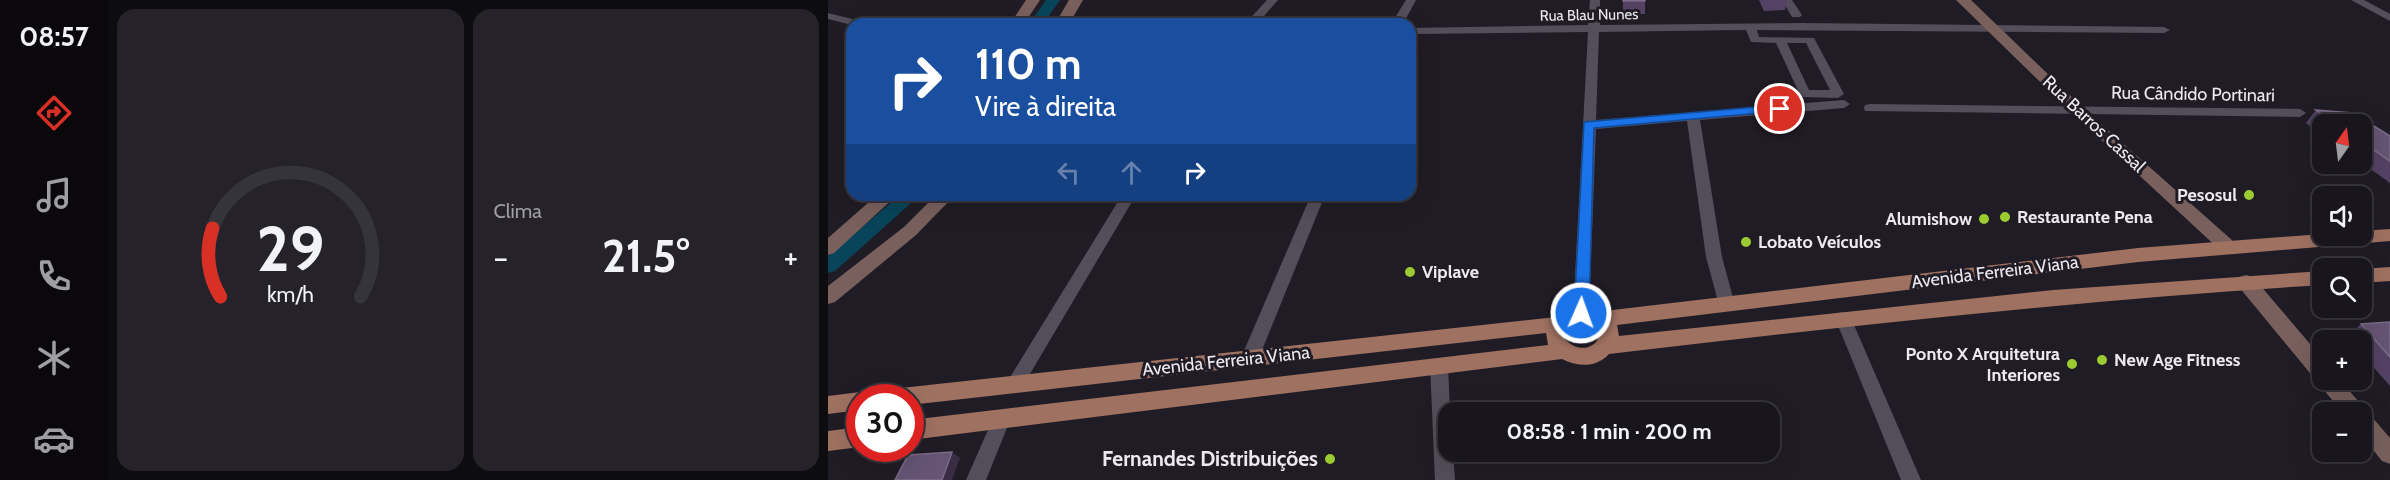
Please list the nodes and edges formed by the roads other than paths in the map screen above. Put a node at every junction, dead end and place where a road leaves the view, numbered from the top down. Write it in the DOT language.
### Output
graph roads {
  1 [pos="1033,0"];
  2 [pos="1076,0"];
  3 [pos="1273,0"];
  4 [pos="1411,0"];
  5 [pos="1595,0"];
  6 [pos="1787,0"];
  7 [pos="1963,0"];
  8 [pos="2356,0"];
  9 [pos="1796,15"];
  10 [pos="828,16"];
  11 [pos="1021,18"];
  12 [pos="1066,18"];
  13 [pos="1256,18"];
  14 [pos="1400,18"];
  15 [pos="2390,18"];
  16 [pos="846,20"];
  17 [pos="1749,27"];
  18 [pos="1992,28"];
  19 [pos="1593,30"];
  20 [pos="2164,30"];
  21 [pos="1416,31"];
  22 [pos="1780,40"];
  23 [pos="1844,104"];
  24 [pos="1870,108"];
  25 [pos="2078,111"];
  26 [pos="2301,113"];
  27 [pos="1693,116"];
  28 [pos="1588,125"];
  29 [pos="881,201"];
  30 [pos="940,201"];
  31 [pos="1125,201"];
  32 [pos="1315,201"];
  33 [pos="2390,235"];
  34 [pos="833,240"];
  35 [pos="2227,246"];
  36 [pos="2390,274"];
  37 [pos="2372,275"];
  38 [pos="2312,279"];
  39 [pos="2246,282"];
  40 [pos="828,297"];
  41 [pos="1727,305"];
  42 [pos="1581,313"];
  43 [pos="1843,318"];
  44 [pos="1602,319"];
  45 [pos="1560,324"];
  46 [pos="1606,346"];
  47 [pos="1563,351"];
  48 [pos="1249,360"];
  49 [pos="2312,361"];
  50 [pos="1439,365"];
  51 [pos="1015,384"];
  52 [pos="2336,390"];
  53 [pos="924,394"];
  54 [pos="2347,402"];
  55 [pos="846,403"];
  56 [pos="828,405"];
  57 [pos="1002,418"];
  58 [pos="924,428"];
  59 [pos="2372,432"];
  60 [pos="846,439"];
  61 [pos="828,441"];
  62 [pos="2390,454"];
  63 [pos="976,480"];
  64 [pos="1445,480"];
  65 [pos="1911,480"];
  1 -- 11 [label="street"];
  2 -- 12 [label="street"];
  3 -- 13 [label="street"];
  4 -- 14 [label="street"];
  5 -- 19 [label="street"];
  6 -- 9 [label="street"];
  7 -- 18 [label="street, Rua Barros Cassal"];
  8 -- 15 [label="street"];
  10 -- 16 [label="street"];
  17 -- 18 [label="street, Rua Blau Nunes"];
  17 -- 19 [label="street, Rua Blau Nunes"];
  17 -- 22 [label="street"];
  18 -- 20 [label="street, Rua Blau Nunes"];
  18 -- 25 [label="street, Rua Barros Cassal"];
  19 -- 21 [label="street, Rua Blau Nunes"];
  19 -- 28 [label="street"];
  22 -- 22 [label="street"];
  23 -- 27 [label="street"];
  24 -- 25 [label="street, Rua Cândido Portinari"];
  25 -- 26 [label="street, Rua Cândido Portinari"];
  25 -- 35 [label="street, Rua Barros Cassal"];
  27 -- 28 [label="street"];
  27 -- 41 [label="street"];
  28 -- 42 [label="street"];
  29 -- 34 [label="street"];
  30 -- 40 [label="street"];
  31 -- 51 [label="street"];
  32 -- 48 [label="street"];
  33 -- 35 [label="main road, Avenida Ferreira Viana"];
  35 -- 41 [label="main road, Avenida Ferreira Viana"];
  36 -- 37 [label="main road"];
  38 -- 39 [label="main road, Avenida Ferreira Viana"];
  39 -- 43 [label="main road, Avenida Ferreira Viana"];
  39 -- 49 [label="street"];
  41 -- 44 [label="main road, Avenida Ferreira Viana"];
  42 -- 44 [label="main road"];
  42 -- 45 [label="main road"];
  43 -- 46 [label="main road, Avenida Ferreira Viana"];
  43 -- 65 [label="street"];
  44 -- 46 [label="main road"];
  45 -- 47 [label="main road"];
  45 -- 48 [label="main road, Avenida Ferreira Viana"];
  46 -- 47 [label="main road"];
  47 -- 50 [label="main road, Avenida Ferreira Viana"];
  48 -- 51 [label="main road, Avenida Ferreira Viana"];
  50 -- 57 [label="main road, Avenida Ferreira Viana"];
  50 -- 64 [label="street"];
  51 -- 53 [label="main road, Avenida Ferreira Viana"];
  52 -- 54 [label="street"];
  55 -- 56 [label="main road"];
  57 -- 58 [label="main road, Avenida Ferreira Viana"];
  57 -- 63 [label="street"];
  59 -- 62 [label="street"];
  60 -- 61 [label="main road"];
}
